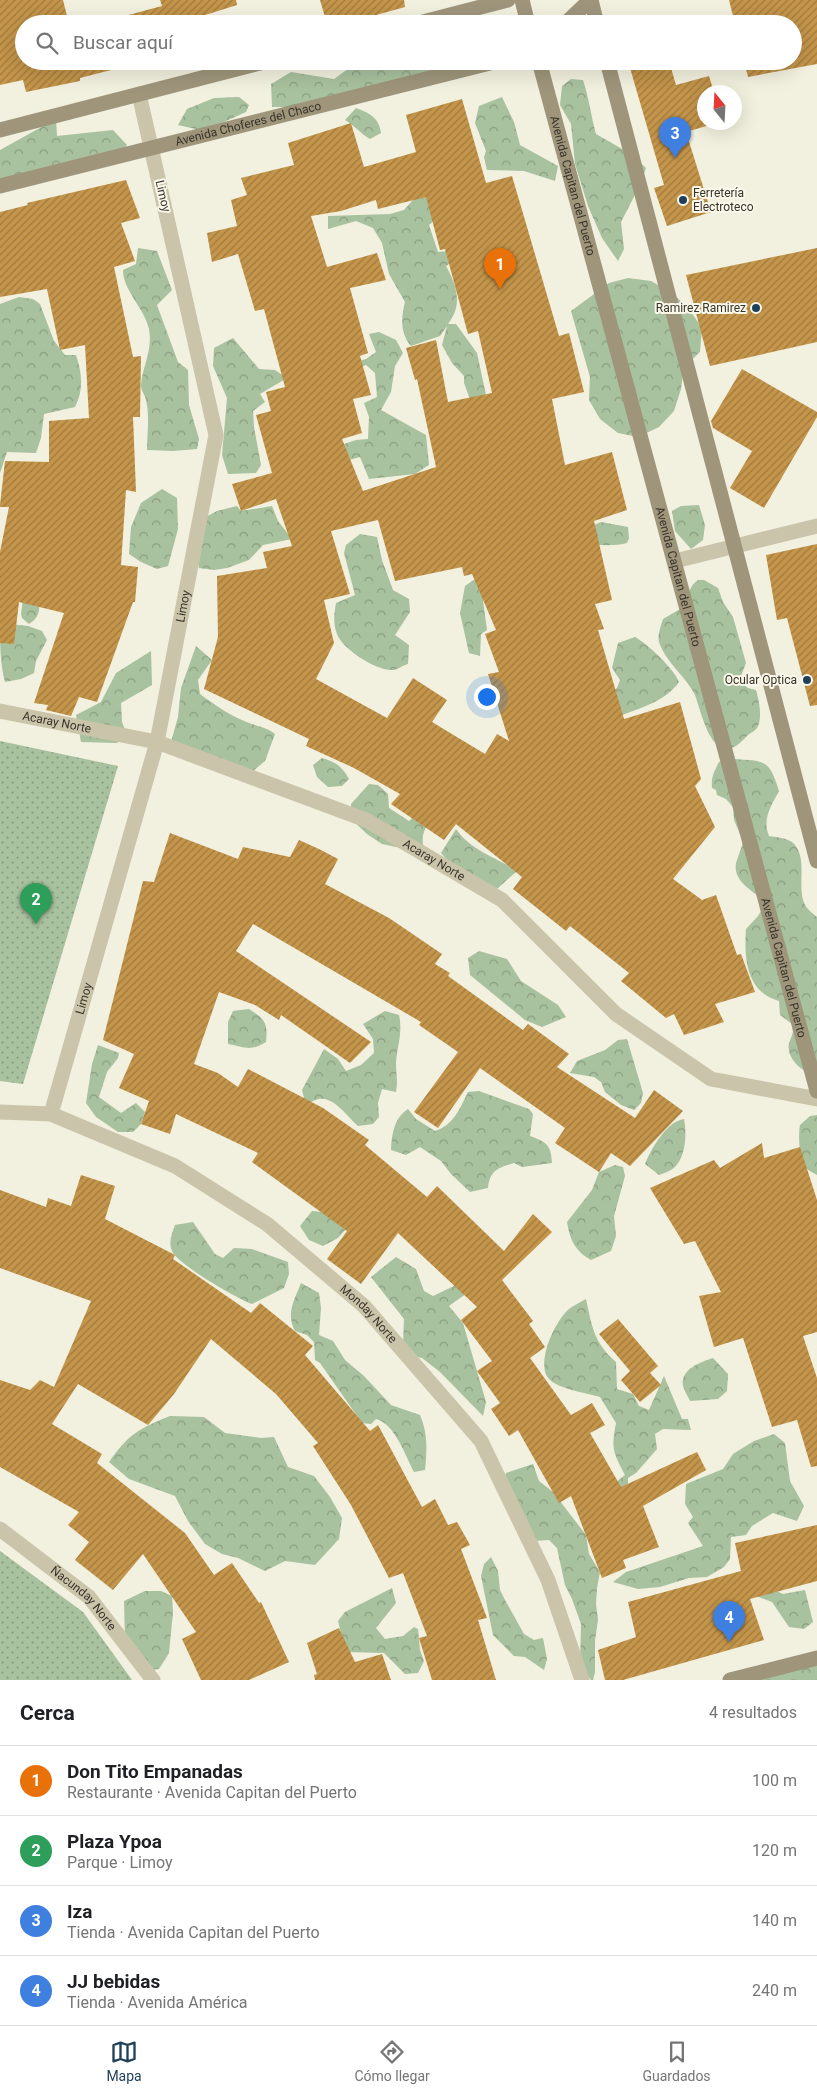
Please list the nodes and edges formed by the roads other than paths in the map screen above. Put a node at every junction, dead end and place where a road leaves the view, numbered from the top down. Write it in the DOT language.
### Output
graph roads {
  1 [pos="508,0"];
  2 [pos="522,0"];
  3 [pos="591,0"];
  4 [pos="450,15"];
  5 [pos="526,15"];
  6 [pos="575,15"];
  7 [pos="595,15"];
  8 [pos="233,70"];
  9 [pos="462,70"];
  10 [pos="541,70"];
  11 [pos="609,70"];
  12 [pos="139,94"];
  13 [pos="0,130"];
  14 [pos="152,148"];
  15 [pos="0,186"];
  16 [pos="817,526"];
  17 [pos="734,547"];
  18 [pos="675,561"];
  19 [pos="0,711"];
  20 [pos="156,742"];
  21 [pos="817,861"];
  22 [pos="817,1091"];
  23 [pos="817,1099"];
  24 [pos="0,1112"];
  25 [pos="51,1114"];
  26 [pos="0,1529"];
  27 [pos="817,1658"];
  28 [pos="153,1680"];
  29 [pos="582,1680"];
  30 [pos="730,1680"];
  1 -- 4 [label="street"];
  2 -- 5 [label="street"];
  3 -- 6 [label="street"];
  3 -- 7 [label="street"];
  8 -- 12 [label="street"];
  9 -- 14 [label="street, Avenida Choferes del Chaco"];
  10 -- 18 [label="street, Avenida Capitan del Puerto"];
  11 -- 17 [label="street"];
  12 -- 13 [label="street"];
  12 -- 14 [label="street, Limoy"];
  14 -- 15 [label="street, Avenida Choferes del Chaco"];
  14 -- 20 [label="street, Limoy"];
  16 -- 17 [label="street"];
  17 -- 18 [label="street"];
  17 -- 21 [label="street"];
  18 -- 22 [label="street, Avenida Capitan del Puerto"];
  19 -- 20 [label="street, Acaray Norte"];
  20 -- 23 [label="street, Acaray Norte"];
  20 -- 25 [label="street, Limoy"];
  24 -- 25 [label="street, Monday Norte"];
  25 -- 29 [label="street, Monday Norte"];
  26 -- 28 [label="street, Ñacunday Norte"];
  27 -- 30 [label="street"];
}
